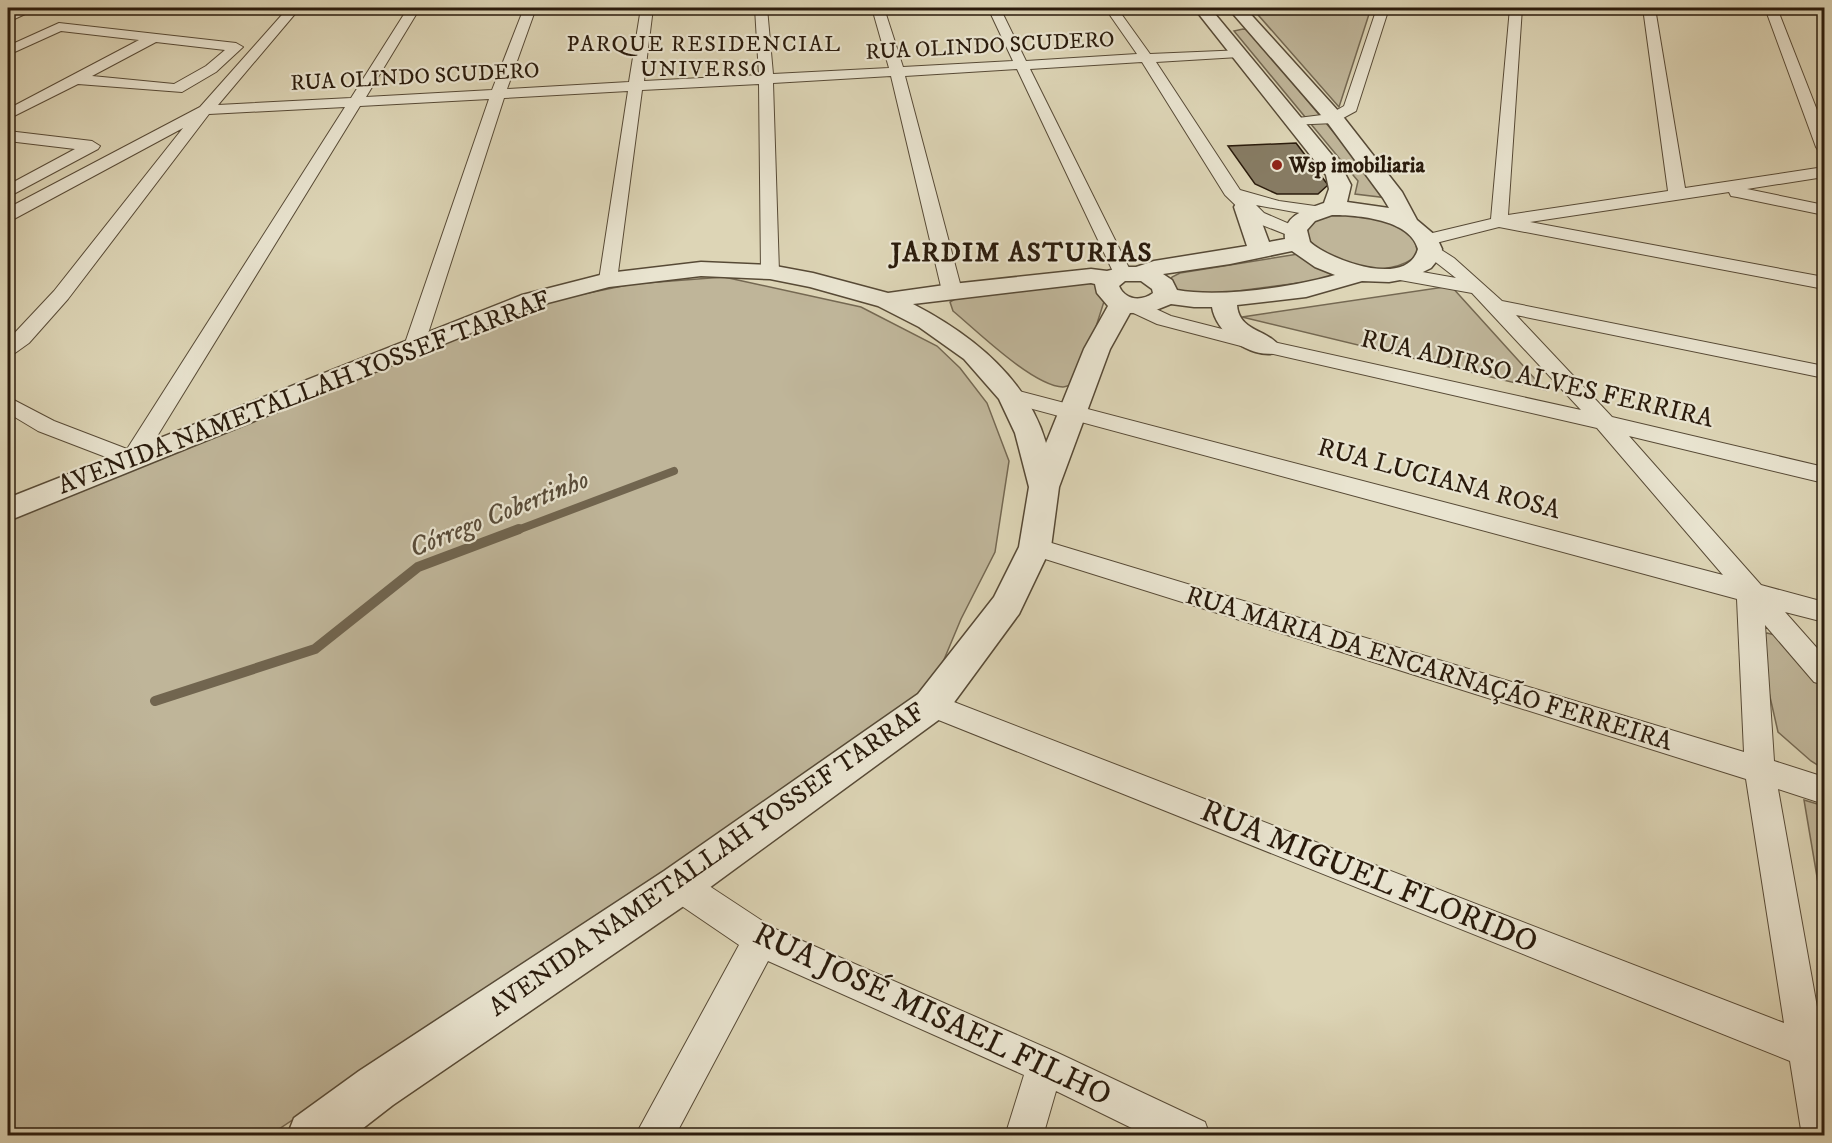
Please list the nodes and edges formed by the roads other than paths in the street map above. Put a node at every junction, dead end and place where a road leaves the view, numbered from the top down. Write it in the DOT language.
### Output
graph roads {
  1 [pos="32,8"];
  2 [pos="294,8"];
  3 [pos="414,8"];
  4 [pos="531,8"];
  5 [pos="647,8"];
  6 [pos="761,8"];
  7 [pos="878,8"];
  8 [pos="994,8"];
  9 [pos="1111,8"];
  10 [pos="1383,8"];
  11 [pos="1516,8"];
  12 [pos="1649,8"];
  13 [pos="1771,8"];
  14 [pos="1244,16"];
  15 [pos="8,18"];
  16 [pos="1210,18"];
  17 [pos="153,38"];
  18 [pos="8,51"];
  19 [pos="1239,53"];
  20 [pos="1148,59"];
  21 [pos="1022,66"];
  22 [pos="897,72"];
  23 [pos="75,79"];
  24 [pos="766,80"];
  25 [pos="637,86"];
  26 [pos="498,93"];
  27 [pos="355,101"];
  28 [pos="205,110"];
  29 [pos="8,115"];
  30 [pos="1334,118"];
  31 [pos="1294,122"];
  32 [pos="8,136"];
  33 [pos="1824,147"];
  34 [pos="1824,172"];
  35 [pos="1721,189"];
  36 [pos="8,192"];
  37 [pos="1677,195"];
  38 [pos="1238,199"];
  39 [pos="1324,209"];
  40 [pos="1824,210"];
  41 [pos="8,215"];
  42 [pos="1499,222"];
  43 [pos="1419,235"];
  44 [pos="1296,238"];
  45 [pos="1260,251"];
  46 [pos="770,272"];
  47 [pos="1359,273"];
  48 [pos="1401,274"];
  49 [pos="1124,276"];
  50 [pos="608,280"];
  51 [pos="1824,283"];
  52 [pos="1478,288"];
  53 [pos="952,291"];
  54 [pos="1164,298"];
  55 [pos="1225,299"];
  56 [pos="887,301"];
  57 [pos="1128,305"];
  58 [pos="1495,305"];
  59 [pos="1237,339"];
  60 [pos="414,346"];
  61 [pos="1267,347"];
  62 [pos="8,349"];
  63 [pos="1824,372"];
  64 [pos="1025,400"];
  65 [pos="1076,403"];
  66 [pos="8,404"];
  67 [pos="1606,423"];
  68 [pos="132,459"];
  69 [pos="1824,475"];
  70 [pos="1044,487"];
  71 [pos="8,510"];
  72 [pos="1035,547"];
  73 [pos="1750,592"];
  74 [pos="1824,612"];
  75 [pos="1824,674"];
  76 [pos="931,705"];
  77 [pos="1760,771"];
  78 [pos="1824,790"];
  79 [pos="679,885"];
  80 [pos="761,940"];
  81 [pos="1808,1050"];
  82 [pos="1045,1066"];
  83 [pos="312,1136"];
  84 [pos="654,1136"];
  85 [pos="1024,1136"];
  86 [pos="1191,1136"];
  87 [pos="1821,1136"];
  1 -- 15 [label="street"];
  2 -- 28 [label="street"];
  3 -- 27 [label="street"];
  4 -- 26 [label="street"];
  5 -- 25 [label="street"];
  6 -- 24 [label="street"];
  7 -- 22 [label="street"];
  8 -- 21 [label="street"];
  9 -- 20 [label="street"];
  10 -- 30 [label="street"];
  11 -- 42 [label="street"];
  12 -- 37 [label="street"];
  13 -- 33 [label="street"];
  14 -- 16 [label="street"];
  14 -- 30 [label="street"];
  16 -- 19 [label="street"];
  17 -- 18 [label="street"];
  17 -- 23 [label="street"];
  17 -- 23 [label="street"];
  19 -- 20 [label="street, RUA OLINDO SCUDERO"];
  19 -- 31 [label="street"];
  20 -- 21 [label="street, RUA OLINDO SCUDERO"];
  20 -- 38 [label="street"];
  21 -- 22 [label="street, RUA OLINDO SCUDERO"];
  21 -- 49 [label="street"];
  22 -- 24 [label="street, RUA OLINDO SCUDERO"];
  22 -- 53 [label="street"];
  23 -- 29 [label="street"];
  24 -- 25 [label="street, RUA OLINDO SCUDERO"];
  24 -- 46 [label="street"];
  25 -- 26 [label="street, RUA OLINDO SCUDERO"];
  25 -- 50 [label="street"];
  26 -- 27 [label="street, RUA OLINDO SCUDERO"];
  26 -- 60 [label="street"];
  27 -- 28 [label="street, RUA OLINDO SCUDERO"];
  27 -- 68 [label="street"];
  28 -- 41 [label="street"];
  28 -- 62 [label="street"];
  30 -- 31 [label="street"];
  30 -- 43 [label="street"];
  31 -- 39 [label="street"];
  32 -- 36 [label="street"];
  34 -- 35 [label="street"];
  35 -- 37 [label="street"];
  35 -- 40 [label="street"];
  37 -- 42 [label="street"];
  38 -- 39 [label="street"];
  38 -- 44 [label="street"];
  38 -- 45 [label="street"];
  39 -- 43 [label="street"];
  39 -- 44 [label="street"];
  42 -- 43 [label="street"];
  42 -- 51 [label="street"];
  43 -- 48 [label="street"];
  43 -- 52 [label="street"];
  44 -- 45 [label="street"];
  44 -- 47 [label="street"];
  45 -- 49 [label="street"];
  46 -- 50 [label="street, AVENIDA NAMETALLAH YOSSEF TARRAF"];
  46 -- 56 [label="street, AVENIDA NAMETALLAH YOSSEF TARRAF"];
  47 -- 48 [label="street"];
  47 -- 55 [label="street"];
  48 -- 52 [label="street"];
  49 -- 53 [label="street"];
  49 -- 54 [label="street"];
  49 -- 57 [label="street"];
  50 -- 60 [label="street, AVENIDA NAMETALLAH YOSSEF TARRAF"];
  52 -- 58 [label="street"];
  53 -- 56 [label="street"];
  54 -- 55 [label="street"];
  54 -- 57 [label="street"];
  54 -- 59 [label="street, RUA ADIRSO ALVES FERRIRA"];
  55 -- 61 [label="street"];
  56 -- 64 [label="street, AVENIDA NAMETALLAH YOSSEF TARRAF"];
  57 -- 59 [label="street, RUA ADIRSO ALVES FERRIRA"];
  57 -- 65 [label="street"];
  58 -- 63 [label="street"];
  58 -- 67 [label="street"];
  59 -- 61 [label="street, RUA ADIRSO ALVES FERRIRA"];
  60 -- 68 [label="street, AVENIDA NAMETALLAH YOSSEF TARRAF"];
  61 -- 67 [label="street, RUA ADIRSO ALVES FERRIRA"];
  64 -- 65 [label="street, RUA LUCIANA ROSA"];
  64 -- 70 [label="street, AVENIDA NAMETALLAH YOSSEF TARRAF"];
  65 -- 70 [label="street"];
  65 -- 73 [label="street, RUA LUCIANA ROSA"];
  66 -- 68 [label="street"];
  67 -- 69 [label="street, RUA ADIRSO ALVES FERRIRA"];
  67 -- 73 [label="street"];
  68 -- 71 [label="street, AVENIDA NAMETALLAH YOSSEF TARRAF"];
  70 -- 72 [label="street, AVENIDA NAMETALLAH YOSSEF TARRAF"];
  72 -- 76 [label="street, AVENIDA NAMETALLAH YOSSEF TARRAF"];
  72 -- 77 [label="street, RUA MARIA DA ENCARNAÇÃO FERREIRA"];
  73 -- 74 [label="street, RUA LUCIANA ROSA"];
  73 -- 75 [label="street"];
  73 -- 77 [label="street"];
  76 -- 79 [label="street, AVENIDA NAMETALLAH YOSSEF TARRAF"];
  76 -- 81 [label="street, RUA MIGUEL FLORIDO"];
  77 -- 78 [label="street, RUA MARIA DA ENCARNAÇÃO FERREIRA"];
  77 -- 81 [label="street"];
  79 -- 80 [label="street, RUA JOSÉ MISAEL FILHO"];
  79 -- 83 [label="street, AVENIDA NAMETALLAH YOSSEF TARRAF"];
  80 -- 82 [label="street, RUA JOSÉ MISAEL FILHO"];
  80 -- 84 [label="street"];
  81 -- 87 [label="street"];
  82 -- 85 [label="street"];
  82 -- 86 [label="street, RUA JOSÉ MISAEL FILHO"];
}
